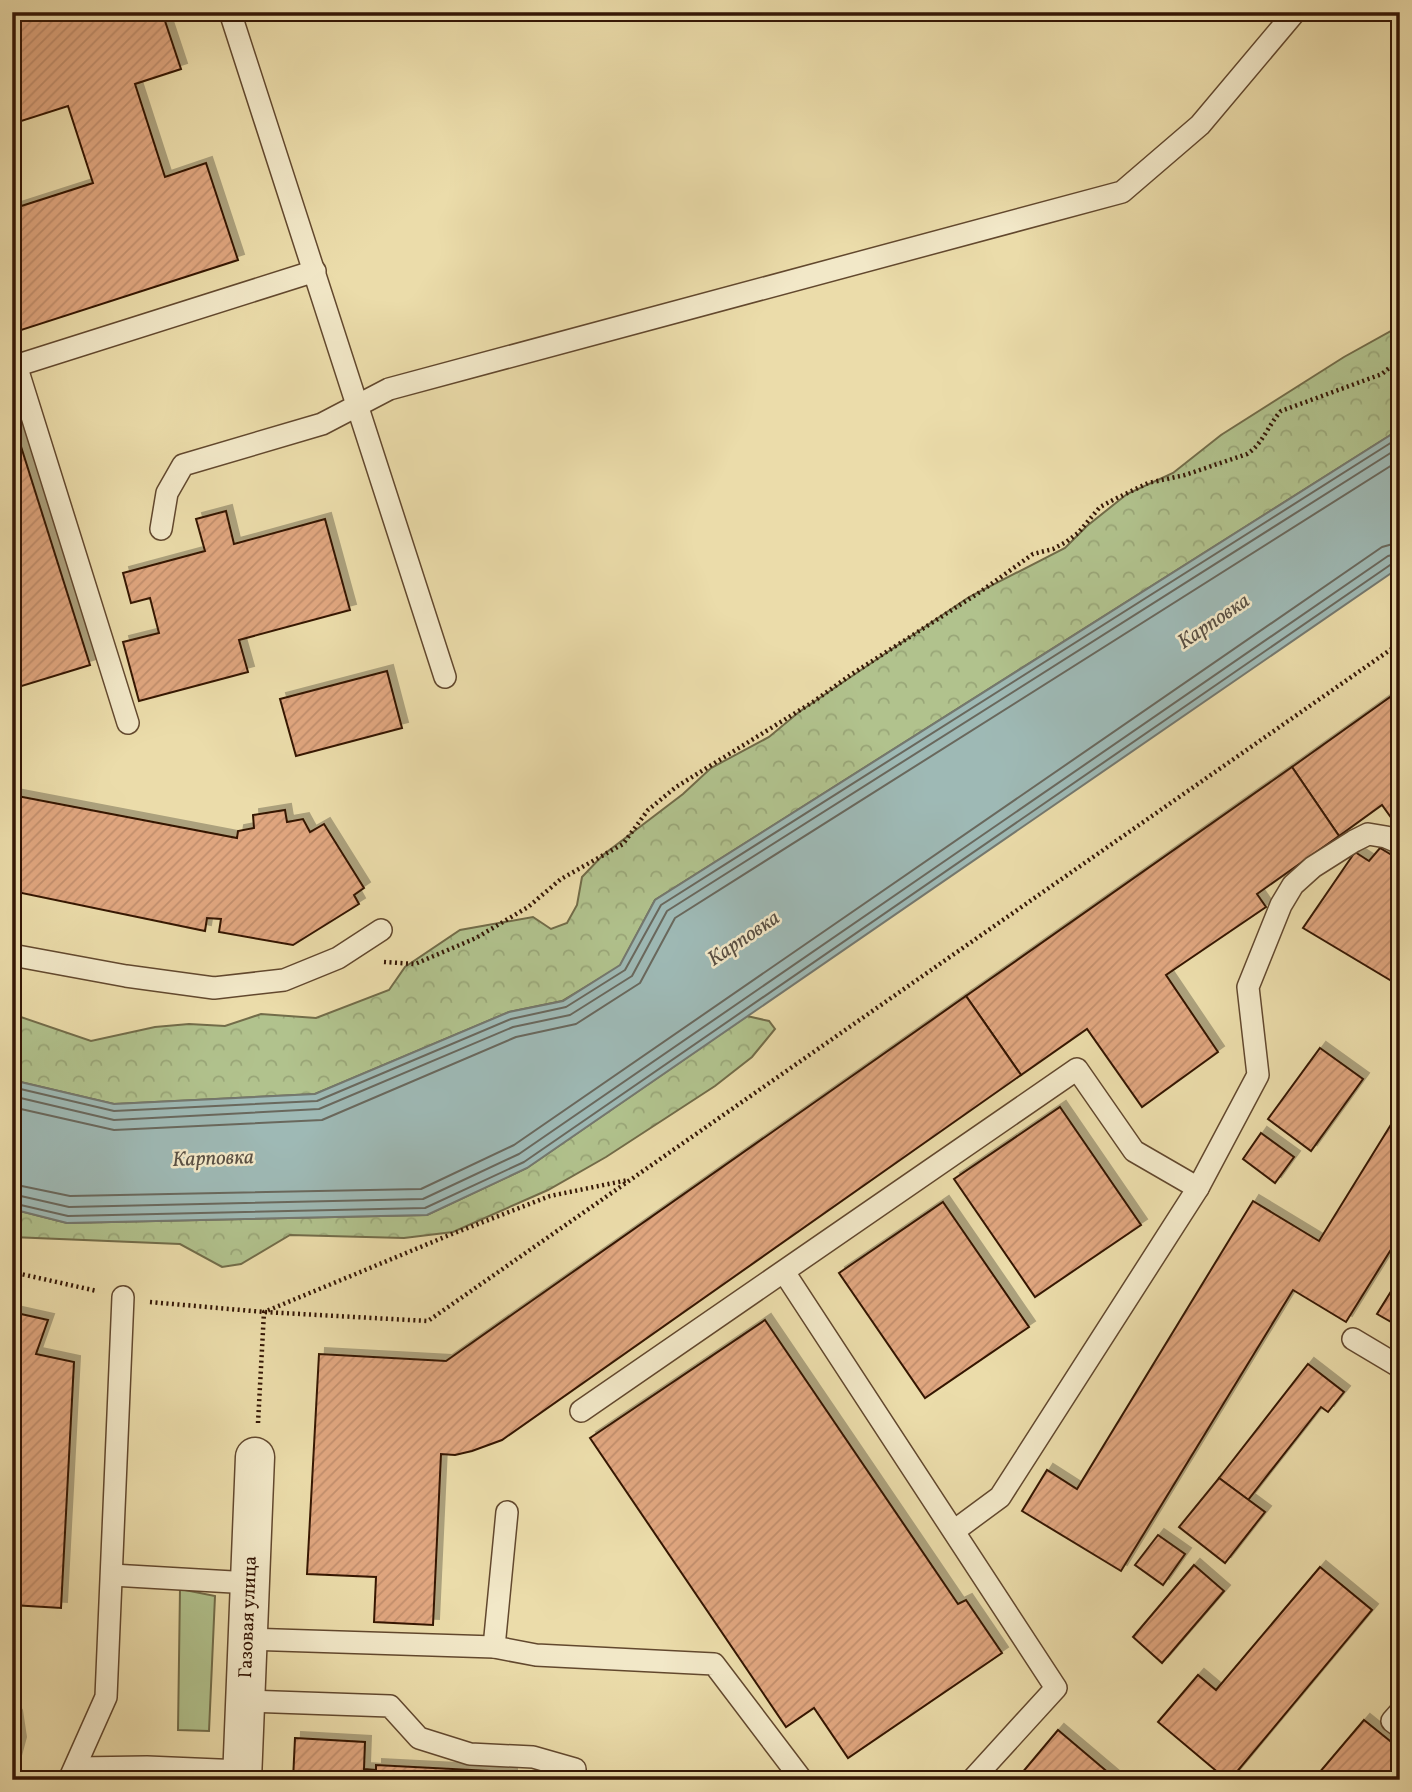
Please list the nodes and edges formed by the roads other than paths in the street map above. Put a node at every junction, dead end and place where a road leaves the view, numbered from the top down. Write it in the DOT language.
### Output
graph roads {
  1 [pos="230,12"];
  2 [pos="1296,12"];
  3 [pos="315,271"];
  4 [pos="14,366"];
  5 [pos="359,406"];
  6 [pos="161,529"];
  7 [pos="445,677"];
  8 [pos="128,723"];
  9 [pos="1400,843"];
  10 [pos="382,930"];
  11 [pos="12,955"];
  12 [pos="1198,1188"];
  13 [pos="784,1272"];
  14 [pos="123,1297"];
  15 [pos="1353,1339"];
  16 [pos="1400,1367"];
  17 [pos="581,1410"];
  18 [pos="256,1457"];
  19 [pos="507,1512"];
  20 [pos="954,1531"];
  21 [pos="112,1576"];
  22 [pos="250,1583"];
  23 [pos="248,1639"];
  24 [pos="494,1647"];
  25 [pos="245,1701"];
  26 [pos="1400,1712"];
  27 [pos="1400,1727"];
  28 [pos="73,1774"];
  29 [pos="242,1775"];
  30 [pos="574,1780"];
  31 [pos="802,1780"];
  32 [pos="972,1780"];
  1 -- 3 [label="lane"];
  2 -- 5 [label="lane"];
  3 -- 4 [label="lane"];
  3 -- 5 [label="lane"];
  4 -- 8 [label="lane"];
  5 -- 6 [label="lane"];
  5 -- 7 [label="lane"];
  9 -- 12 [label="lane"];
  10 -- 11 [label="lane"];
  12 -- 13 [label="lane"];
  12 -- 20 [label="lane"];
  13 -- 17 [label="lane"];
  13 -- 20 [label="lane"];
  14 -- 21 [label="lane"];
  15 -- 16 [label="lane"];
  18 -- 22 [label="street, Газовая улица"];
  19 -- 24 [label="lane"];
  20 -- 32 [label="lane"];
  21 -- 22 [label="lane"];
  21 -- 28 [label="lane"];
  22 -- 23 [label="street, Газовая улица"];
  23 -- 24 [label="lane"];
  23 -- 25 [label="street, Газовая улица"];
  24 -- 31 [label="lane"];
  25 -- 29 [label="street, Газовая улица"];
  25 -- 30 [label="lane"];
  26 -- 27 [label="lane"];
  28 -- 29 [label="lane"];
}
